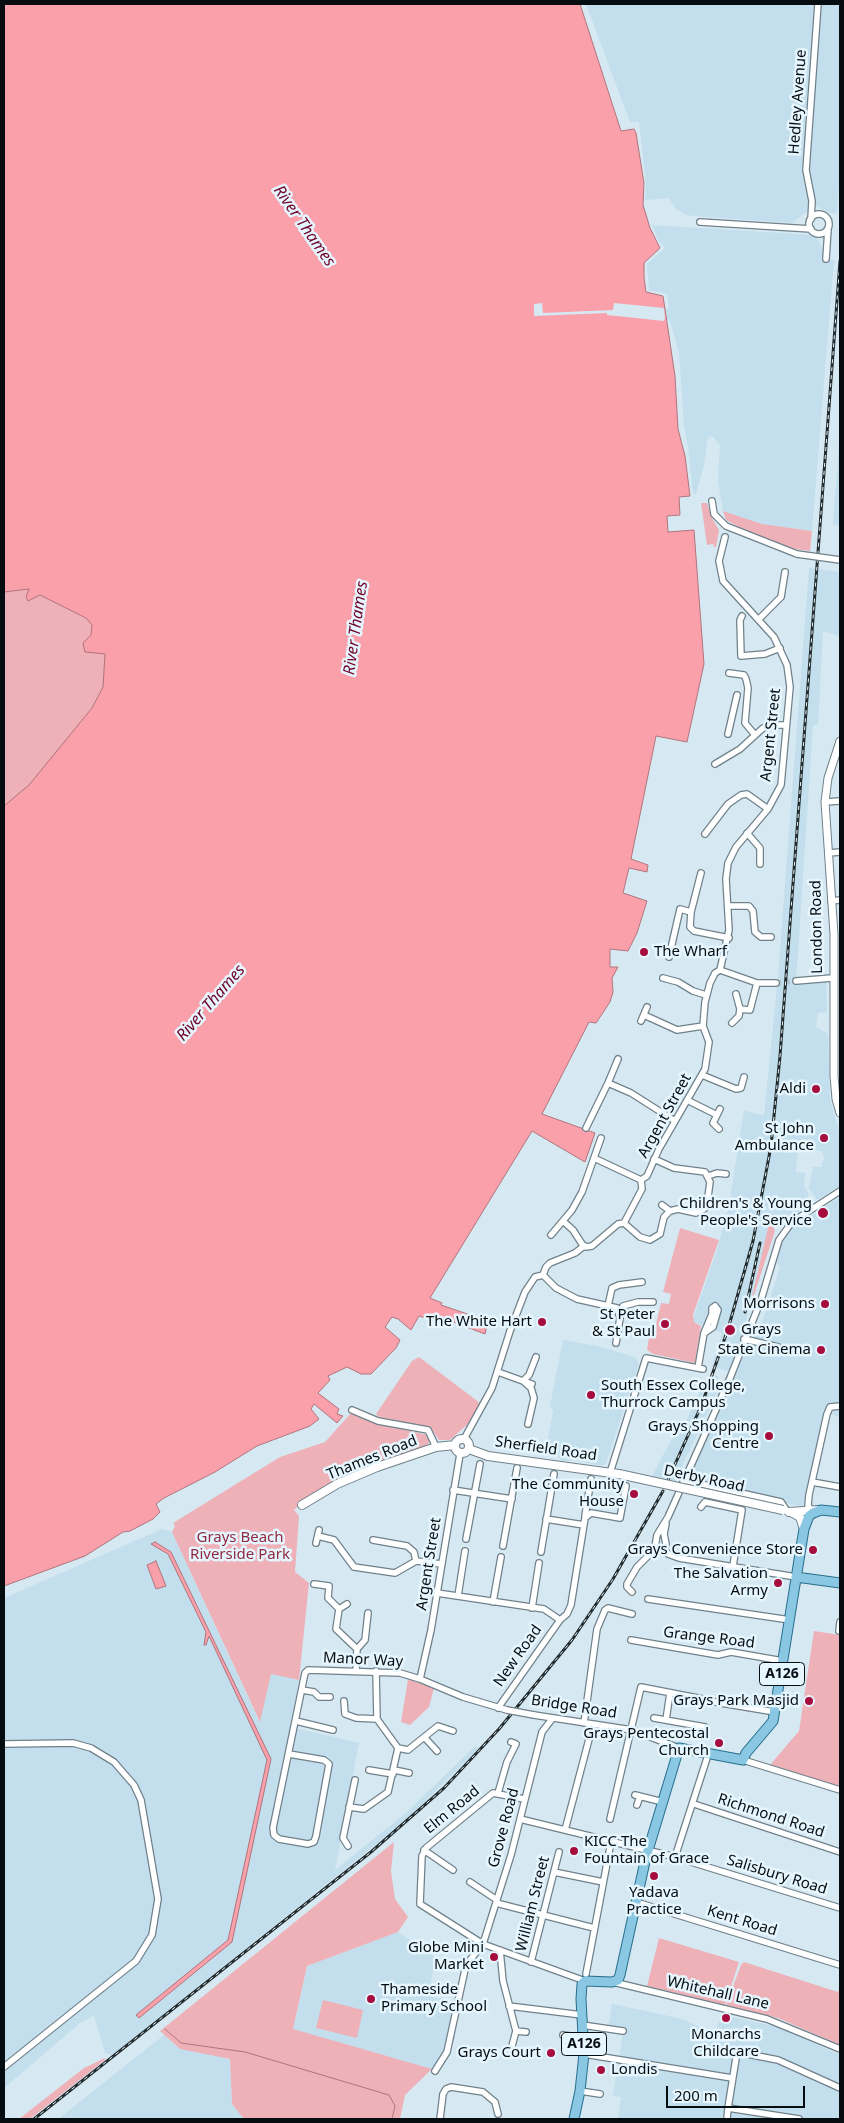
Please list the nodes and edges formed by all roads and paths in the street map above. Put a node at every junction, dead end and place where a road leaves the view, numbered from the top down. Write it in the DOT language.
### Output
graph roads {
  1 [pos="818,4"];
  2 [pos="812,201"];
  3 [pos="822,215"];
  4 [pos="811,219"];
  5 [pos="700,222"];
  6 [pos="811,229"];
  7 [pos="828,229"];
  8 [pos="817,234"];
  9 [pos="826,242"];
  10 [pos="826,259"];
  11 [pos="712,502"];
  12 [pos="725,537"];
  13 [pos="840,560"];
  14 [pos="785,572"];
  15 [pos="742,616"];
  16 [pos="758,619"];
  17 [pos="780,648"];
  18 [pos="729,673"];
  19 [pos="738,695"];
  20 [pos="732,716"];
  21 [pos="745,719"];
  22 [pos="785,725"];
  23 [pos="728,734"];
  24 [pos="755,736"];
  25 [pos="840,741"];
  26 [pos="837,756"];
  27 [pos="715,764"];
  28 [pos="840,801"];
  29 [pos="825,802"];
  30 [pos="768,809"];
  31 [pos="747,833"];
  32 [pos="705,834"];
  33 [pos="828,852"];
  34 [pos="840,852"];
  35 [pos="760,864"];
  36 [pos="701,873"];
  37 [pos="840,900"];
  38 [pos="831,901"];
  39 [pos="728,906"];
  40 [pos="691,912"];
  41 [pos="837,934"];
  42 [pos="771,937"];
  43 [pos="729,938"];
  44 [pos="668,956"];
  45 [pos="720,970"];
  46 [pos="663,978"];
  47 [pos="832,978"];
  48 [pos="796,981"];
  49 [pos="776,983"];
  50 [pos="756,984"];
  51 [pos="736,994"];
  52 [pos="706,995"];
  53 [pos="647,1007"];
  54 [pos="740,1009"];
  55 [pos="732,1023"];
  56 [pos="837,1023"];
  57 [pos="704,1026"];
  58 [pos="618,1059"];
  59 [pos="702,1075"];
  60 [pos="744,1077"];
  61 [pos="608,1083"];
  62 [pos="838,1099"];
  63 [pos="687,1100"];
  64 [pos="840,1113"];
  65 [pos="675,1122"];
  66 [pos="586,1128"];
  67 [pos="719,1129"];
  68 [pos="600,1138"];
  69 [pos="594,1158"];
  70 [pos="654,1159"];
  71 [pos="726,1174"];
  72 [pos="708,1176"];
  73 [pos="641,1180"];
  74 [pos="840,1192"];
  75 [pos="572,1193"];
  76 [pos="579,1197"];
  77 [pos="662,1205"];
  78 [pos="670,1211"];
  79 [pos="563,1221"];
  80 [pos="624,1223"];
  81 [pos="551,1235"];
  82 [pos="584,1246"];
  83 [pos="543,1275"];
  84 [pos="634,1276"];
  85 [pos="642,1282"];
  86 [pos="634,1283"];
  87 [pos="653,1302"];
  88 [pos="608,1306"];
  89 [pos="619,1312"];
  90 [pos="704,1333"];
  91 [pos="744,1338"];
  92 [pos="616,1343"];
  93 [pos="778,1347"];
  94 [pos="536,1357"];
  95 [pos="498,1372"];
  96 [pos="523,1381"];
  97 [pos="532,1384"];
  98 [pos="840,1406"];
  99 [pos="352,1410"];
  100 [pos="528,1424"];
  101 [pos="464,1439"];
  102 [pos="455,1445"];
  103 [pos="436,1447"];
  104 [pos="469,1449"];
  105 [pos="460,1454"];
  106 [pos="480,1464"];
  107 [pos="518,1468"];
  108 [pos="610,1473"];
  109 [pos="554,1474"];
  110 [pos="619,1474"];
  111 [pos="591,1479"];
  112 [pos="683,1480"];
  113 [pos="812,1482"];
  114 [pos="626,1486"];
  115 [pos="840,1487"];
  116 [pos="453,1490"];
  117 [pos="475,1493"];
  118 [pos="512,1499"];
  119 [pos="302,1505"];
  120 [pos="701,1507"];
  121 [pos="811,1510"];
  122 [pos="821,1510"];
  123 [pos="786,1511"];
  124 [pos="840,1512"];
  125 [pos="668,1517"];
  126 [pos="585,1518"];
  127 [pos="546,1519"];
  128 [pos="584,1526"];
  129 [pos="804,1529"];
  130 [pos="466,1539"];
  131 [pos="656,1539"];
  132 [pos="664,1539"];
  133 [pos="373,1540"];
  134 [pos="316,1543"];
  135 [pos="502,1546"];
  136 [pos="656,1548"];
  137 [pos="664,1548"];
  138 [pos="465,1551"];
  139 [pos="541,1552"];
  140 [pos="501,1556"];
  141 [pos="416,1561"];
  142 [pos="539,1563"];
  143 [pos="442,1564"];
  144 [pos="733,1566"];
  145 [pos="796,1576"];
  146 [pos="840,1583"];
  147 [pos="314,1584"];
  148 [pos="632,1592"];
  149 [pos="437,1593"];
  150 [pos="458,1596"];
  151 [pos="648,1599"];
  152 [pos="493,1602"];
  153 [pos="347,1604"];
  154 [pos="339,1608"];
  155 [pos="532,1608"];
  156 [pos="368,1612"];
  157 [pos="632,1614"];
  158 [pos="560,1620"];
  159 [pos="790,1620"];
  160 [pos="840,1622"];
  161 [pos="839,1631"];
  162 [pos="631,1640"];
  163 [pos="357,1649"];
  164 [pos="784,1661"];
  165 [pos="356,1671"];
  166 [pos="376,1671"];
  167 [pos="782,1674"];
  168 [pos="797,1676"];
  169 [pos="420,1679"];
  170 [pos="302,1690"];
  171 [pos="670,1693"];
  172 [pos="330,1697"];
  173 [pos="344,1701"];
  174 [pos="498,1708"];
  175 [pos="775,1712"];
  176 [pos="654,1718"];
  177 [pos="377,1719"];
  178 [pos="552,1719"];
  179 [pos="666,1720"];
  180 [pos="296,1721"];
  181 [pos="584,1723"];
  182 [pos="593,1724"];
  183 [pos="705,1727"];
  184 [pos="333,1730"];
  185 [pos="632,1730"];
  186 [pos="453,1731"];
  187 [pos="424,1738"];
  188 [pos="511,1742"];
  189 [pos="4,1744"];
  190 [pos="398,1748"];
  191 [pos="680,1748"];
  192 [pos="437,1751"];
  193 [pos="289,1754"];
  194 [pos="708,1754"];
  195 [pos="743,1760"];
  196 [pos="369,1770"];
  197 [pos="394,1772"];
  198 [pos="409,1773"];
  199 [pos="355,1780"];
  200 [pos="840,1790"];
  201 [pos="498,1793"];
  202 [pos="524,1799"];
  203 [pos="662,1802"];
  204 [pos="694,1804"];
  205 [pos="637,1805"];
  206 [pos="349,1807"];
  207 [pos="610,1818"];
  208 [pos="520,1819"];
  209 [pos="565,1830"];
  210 [pos="611,1842"];
  211 [pos="348,1846"];
  212 [pos="424,1850"];
  213 [pos="648,1851"];
  214 [pos="559,1852"];
  215 [pos="840,1852"];
  216 [pos="675,1857"];
  217 [pos="453,1870"];
  218 [pos="554,1872"];
  219 [pos="470,1882"];
  220 [pos="603,1882"];
  221 [pos="496,1902"];
  222 [pos="636,1902"];
  223 [pos="840,1908"];
  224 [pos="542,1915"];
  225 [pos="594,1928"];
  226 [pos="483,1944"];
  227 [pos="500,1950"];
  228 [pos="531,1962"];
  229 [pos="840,1965"];
  230 [pos="585,1978"];
  231 [pos="612,1982"];
  232 [pos="509,2006"];
  233 [pos="582,2020"];
  234 [pos="516,2031"];
  235 [pos="622,2031"];
  236 [pos="526,2032"];
  237 [pos="563,2036"];
  238 [pos="584,2038"];
  239 [pos="512,2046"];
  240 [pos="840,2049"];
  241 [pos="584,2054"];
  242 [pos="4,2068"];
  243 [pos="436,2071"];
  244 [pos="732,2078"];
  245 [pos="840,2088"];
  246 [pos="580,2091"];
  247 [pos="600,2094"];
  248 [pos="728,2108"];
  249 [pos="498,2114"];
  250 [pos="440,2119"];
  251 [pos="574,2119"];
  252 [pos="727,2119"];
  253 [pos="799,2119"];
  1 -- 2 [label="street, Hedley Avenue"];
  2 -- 3 [label="street, Hedley Avenue"];
  2 -- 4 [label="street, Hedley Avenue"];
  3 -- 4 [label="street"];
  3 -- 7 [label="street, Hedley Avenue"];
  4 -- 6 [label="street, Hedley Avenue"];
  5 -- 6 [label="street"];
  6 -- 8 [label="street"];
  7 -- 8 [label="street"];
  7 -- 9 [label="street"];
  8 -- 9 [label="street"];
  9 -- 10 [label="street"];
  11 -- 13 [label="street, bridge"];
  12 -- 16 [label="street, Argent Street"];
  14 -- 16 [label="street"];
  15 -- 17 [label="street"];
  16 -- 17 [label="street, Argent Street"];
  17 -- 22 [label="street, Argent Street"];
  18 -- 21 [label="street"];
  19 -- 20 [label="street"];
  20 -- 21 [label="street"];
  20 -- 23 [label="street"];
  21 -- 24 [label="street"];
  22 -- 24 [label="street"];
  22 -- 30 [label="street, Argent Street"];
  24 -- 27 [label="street"];
  25 -- 26 [label="street, London Road"];
  26 -- 29 [label="street, London Road"];
  28 -- 29 [label="street"];
  29 -- 33 [label="street, London Road"];
  30 -- 31 [label="street, Argent Street"];
  30 -- 32 [label="street"];
  31 -- 35 [label="street"];
  31 -- 39 [label="street, Argent Street"];
  33 -- 34 [label="street"];
  33 -- 38 [label="street, London Road"];
  36 -- 40 [label="street"];
  37 -- 38 [label="street"];
  38 -- 41 [label="street, London Road"];
  39 -- 42 [label="street"];
  39 -- 43 [label="street, Argent Street"];
  40 -- 43 [label="street"];
  40 -- 44 [label="street"];
  41 -- 47 [label="street, London Road"];
  43 -- 45 [label="street, Argent Street"];
  45 -- 50 [label="street"];
  45 -- 52 [label="street, Argent Street"];
  46 -- 52 [label="street"];
  47 -- 48 [label="street"];
  47 -- 56 [label="street, London Road"];
  49 -- 50 [label="street"];
  50 -- 54 [label="street"];
  51 -- 54 [label="street"];
  52 -- 57 [label="street, Argent Street"];
  53 -- 57 [label="street"];
  54 -- 55 [label="street"];
  56 -- 62 [label="street, London Road"];
  57 -- 59 [label="street, Argent Street"];
  58 -- 61 [label="street"];
  59 -- 60 [label="street"];
  59 -- 63 [label="street, Argent Street"];
  61 -- 65 [label="street"];
  61 -- 66 [label="street"];
  62 -- 64 [label="street, London Road"];
  63 -- 65 [label="street, Argent Street"];
  63 -- 67 [label="street"];
  65 -- 70 [label="street, Argent Street"];
  68 -- 69 [label="street"];
  69 -- 73 [label="street"];
  69 -- 76 [label="street"];
  70 -- 72 [label="street"];
  70 -- 73 [label="street, Argent Street"];
  71 -- 72 [label="street"];
  72 -- 78 [label="street"];
  73 -- 80 [label="street, Argent Street"];
  74 -- 91 [label="street"];
  75 -- 76 [label="street"];
  76 -- 79 [label="street"];
  77 -- 78 [label="street"];
  78 -- 80 [label="street"];
  79 -- 81 [label="street"];
  79 -- 82 [label="street"];
  80 -- 82 [label="street, Argent Street"];
  82 -- 83 [label="street, Argent Street"];
  83 -- 88 [label="street"];
  83 -- 95 [label="street, Argent Street"];
  84 -- 86 [label="street"];
  85 -- 86 [label="street"];
  86 -- 88 [label="street"];
  87 -- 89 [label="street"];
  88 -- 89 [label="street"];
  89 -- 92 [label="street"];
  90 -- 108 [label="street"];
  91 -- 93 [label="street"];
  91 -- 112 [label="street"];
  94 -- 96 [label="street"];
  95 -- 96 [label="street"];
  95 -- 101 [label="street, Argent Street"];
  96 -- 97 [label="street"];
  96 -- 100 [label="street"];
  98 -- 113 [label="street"];
  99 -- 103 [label="street"];
  101 -- 102 [label="main road"];
  101 -- 104 [label="main road"];
  102 -- 103 [label="main road, Thames Road"];
  102 -- 105 [label="main road"];
  103 -- 119 [label="main road, Thames Road"];
  104 -- 105 [label="main road"];
  104 -- 108 [label="main road, Sherfield Road"];
  105 -- 116 [label="street, Argent Street"];
  106 -- 117 [label="street"];
  107 -- 118 [label="street"];
  108 -- 110 [label="main road, Sherfield Road"];
  109 -- 127 [label="street"];
  110 -- 123 [label="main road, Derby Road, bridge"];
  111 -- 126 [label="street, New Road"];
  112 -- 123 [label="street"];
  112 -- 125 [label="street"];
  113 -- 115 [label="street"];
  113 -- 121 [label="street"];
  114 -- 126 [label="street"];
  116 -- 117 [label="street"];
  116 -- 143 [label="street, Argent Street"];
  117 -- 118 [label="street"];
  117 -- 130 [label="street"];
  118 -- 135 [label="street"];
  120 -- 144 [label="street"];
  121 -- 122 [label="main road, Derby Road"];
  121 -- 123 [label="main road, Derby Road"];
  122 -- 124 [label="main road, Derby Road"];
  122 -- 129 [label="main road, A126"];
  123 -- 129 [label="main road"];
  125 -- 131 [label="street"];
  125 -- 132 [label="street"];
  126 -- 128 [label="street, New Road"];
  127 -- 128 [label="street"];
  127 -- 139 [label="street"];
  128 -- 158 [label="street, New Road"];
  129 -- 145 [label="main road, A126"];
  131 -- 132 [label="street"];
  131 -- 136 [label="street"];
  132 -- 137 [label="street"];
  133 -- 141 [label="street"];
  134 -- 141 [label="street"];
  136 -- 137 [label="street"];
  136 -- 148 [label="street"];
  137 -- 144 [label="street"];
  138 -- 150 [label="street"];
  140 -- 152 [label="street"];
  141 -- 143 [label="street"];
  142 -- 155 [label="street"];
  143 -- 149 [label="street, Argent Street"];
  144 -- 145 [label="street"];
  145 -- 146 [label="main road"];
  145 -- 159 [label="main road, A126"];
  147 -- 154 [label="street"];
  149 -- 150 [label="street"];
  149 -- 169 [label="street, Argent Street"];
  150 -- 152 [label="street"];
  151 -- 159 [label="street"];
  152 -- 155 [label="street"];
  153 -- 154 [label="street"];
  154 -- 163 [label="street"];
  155 -- 158 [label="street"];
  156 -- 163 [label="street"];
  157 -- 181 [label="street"];
  158 -- 174 [label="street, New Road"];
  159 -- 164 [label="main road, A126"];
  160 -- 161 [label="street"];
  162 -- 164 [label="street, Grange Road"];
  163 -- 165 [label="street"];
  164 -- 167 [label="main road, A126"];
  165 -- 166 [label="street, Manor Way"];
  165 -- 170 [label="street, Manor Way"];
  166 -- 169 [label="street, Manor Way"];
  166 -- 177 [label="street"];
  167 -- 168 [label="street"];
  167 -- 175 [label="main road, A126"];
  169 -- 174 [label="street, Bridge Road"];
  170 -- 172 [label="street"];
  170 -- 180 [label="street"];
  171 -- 175 [label="street"];
  171 -- 179 [label="street"];
  171 -- 185 [label="street"];
  173 -- 177 [label="street"];
  174 -- 178 [label="street, Bridge Road, bridge"];
  175 -- 195 [label="main road, A126"];
  176 -- 179 [label="street"];
  177 -- 190 [label="street"];
  178 -- 181 [label="street, Bridge Road"];
  178 -- 202 [label="street, Grove Road"];
  179 -- 183 [label="street"];
  180 -- 184 [label="street"];
  180 -- 193 [label="street"];
  181 -- 182 [label="street, Bridge Road"];
  182 -- 185 [label="street, Bridge Road"];
  182 -- 209 [label="street"];
  185 -- 191 [label="street, Bridge Road"];
  185 -- 207 [label="street"];
  186 -- 187 [label="street"];
  187 -- 190 [label="street"];
  187 -- 192 [label="street"];
  188 -- 201 [label="street"];
  189 -- 242 [label="street"];
  190 -- 197 [label="street"];
  191 -- 194 [label="main road, Bridge Road"];
  191 -- 203 [label="main road"];
  193 -- 193 [label="street"];
  194 -- 195 [label="main road, Bridge Road"];
  194 -- 204 [label="street"];
  195 -- 200 [label="street, Bridge Road"];
  196 -- 197 [label="street"];
  197 -- 198 [label="street"];
  197 -- 206 [label="street"];
  199 -- 206 [label="street"];
  201 -- 202 [label="street, Elm Road"];
  201 -- 212 [label="street, Elm Road"];
  202 -- 208 [label="street, Grove Road"];
  203 -- 205 [label="street"];
  203 -- 213 [label="main road"];
  204 -- 215 [label="street, Richmond Road"];
  204 -- 216 [label="street"];
  206 -- 211 [label="street"];
  208 -- 209 [label="street, Salisbury Road"];
  208 -- 221 [label="street, Grove Road"];
  209 -- 210 [label="street, Salisbury Road"];
  210 -- 213 [label="street, Salisbury Road"];
  210 -- 220 [label="street"];
  212 -- 217 [label="street"];
  212 -- 226 [label="street, Elm Road"];
  213 -- 216 [label="street, Salisbury Road"];
  213 -- 222 [label="main road"];
  214 -- 218 [label="street, William Street"];
  216 -- 223 [label="street, Salisbury Road"];
  218 -- 220 [label="street"];
  218 -- 224 [label="street, William Street"];
  219 -- 221 [label="street"];
  220 -- 225 [label="street"];
  221 -- 224 [label="street"];
  221 -- 226 [label="street, Grove Road"];
  222 -- 229 [label="street, Kent Road"];
  222 -- 231 [label="main road"];
  224 -- 225 [label="street"];
  224 -- 228 [label="street, William Street"];
  225 -- 230 [label="street"];
  226 -- 227 [label="street"];
  226 -- 243 [label="street"];
  227 -- 228 [label="street"];
  227 -- 232 [label="street"];
  228 -- 230 [label="street"];
  230 -- 231 [label="main road, Whitehall Lane"];
  230 -- 233 [label="main road, A126"];
  231 -- 240 [label="street, Whitehall Lane"];
  232 -- 233 [label="street"];
  232 -- 234 [label="street"];
  233 -- 235 [label="street"];
  233 -- 238 [label="main road, A126"];
  234 -- 236 [label="street"];
  234 -- 239 [label="street"];
  237 -- 238 [label="street"];
  238 -- 241 [label="main road, A126"];
  241 -- 244 [label="street"];
  241 -- 246 [label="main road, A126"];
  244 -- 245 [label="street"];
  244 -- 248 [label="street"];
  246 -- 247 [label="street"];
  246 -- 251 [label="main road, A126"];
  248 -- 252 [label="street"];
  248 -- 253 [label="street"];
  249 -- 250 [label="street"];
}
